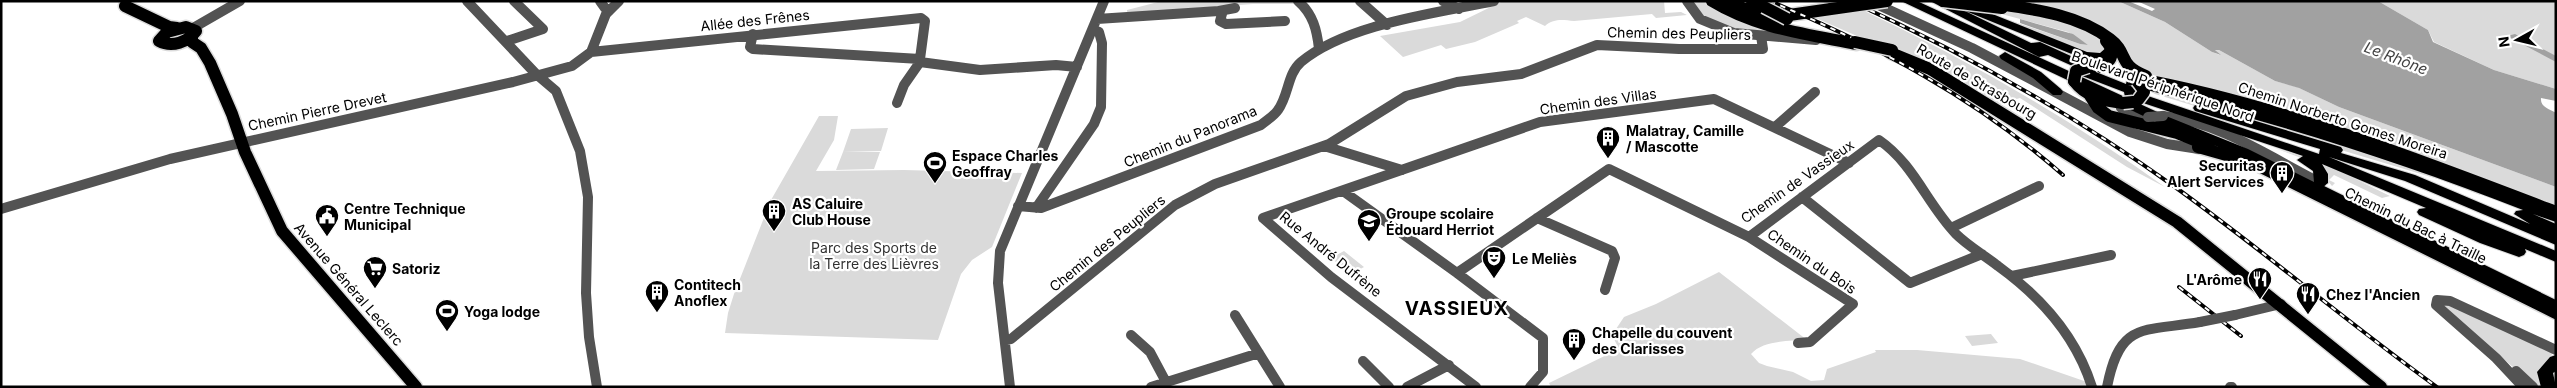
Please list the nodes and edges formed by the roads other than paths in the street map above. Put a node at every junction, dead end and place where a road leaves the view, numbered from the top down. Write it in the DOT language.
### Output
graph roads {
  1 [pos="240,1"];
  2 [pos="467,1"];
  3 [pos="514,1"];
  4 [pos="600,1"];
  5 [pos="619,1"];
  6 [pos="1104,1"];
  7 [pos="1298,1"];
  8 [pos="1360,1"];
  9 [pos="1443,1"];
  10 [pos="1494,1"];
  11 [pos="1687,1"];
  12 [pos="1712,1"];
  13 [pos="1718,1"];
  14 [pos="1725,1"];
  15 [pos="1752,1"];
  16 [pos="1854,1"];
  17 [pos="1870,1"];
  18 [pos="1887,1"];
  19 [pos="1907,1"];
  20 [pos="1927,1"];
  21 [pos="1936,1"];
  22 [pos="1943,1"];
  23 [pos="1949,1"];
  24 [pos="1953,1"];
  25 [pos="1978,1"];
  26 [pos="122,3"];
  27 [pos="2002,6"];
  28 [pos="1235,8"];
  29 [pos="1828,8"];
  30 [pos="609,9"];
  31 [pos="1459,9"];
  32 [pos="1222,12"];
  33 [pos="1934,15"];
  34 [pos="1097,19"];
  35 [pos="1285,21"];
  36 [pos="1387,25"];
  37 [pos="177,28"];
  38 [pos="1093,29"];
  39 [pos="193,32"];
  40 [pos="164,34"];
  41 [pos="753,34"];
  42 [pos="1761,36"];
  43 [pos="1826,37"];
  44 [pos="2047,40"];
  45 [pos="507,41"];
  46 [pos="1980,42"];
  47 [pos="177,43"];
  48 [pos="1319,49"];
  49 [pos="2117,51"];
  50 [pos="591,52"];
  51 [pos="920,61"];
  52 [pos="2094,66"];
  53 [pos="1077,67"];
  54 [pos="212,72"];
  55 [pos="537,76"];
  56 [pos="2076,84"];
  57 [pos="2050,87"];
  58 [pos="2184,87"];
  59 [pos="2134,91"];
  60 [pos="1815,92"];
  61 [pos="2089,94"];
  62 [pos="896,103"];
  63 [pos="2122,120"];
  64 [pos="1775,127"];
  65 [pos="2219,128"];
  66 [pos="241,142"];
  67 [pos="1324,146"];
  68 [pos="2203,148"];
  69 [pos="2310,151"];
  70 [pos="1849,163"];
  71 [pos="2338,166"];
  72 [pos="2261,167"];
  73 [pos="1402,170"];
  74 [pos="2405,171"];
  75 [pos="2321,183"];
  76 [pos="2039,186"];
  77 [pos="1342,191"];
  78 [pos="2497,195"];
  79 [pos="1802,197"];
  80 [pos="1018,206"];
  81 [pos="1036,208"];
  82 [pos="1,210"];
  83 [pos="2556,212"];
  84 [pos="1263,218"];
  85 [pos="1537,218"];
  86 [pos="2556,218"];
  87 [pos="2556,224"];
  88 [pos="1951,228"];
  89 [pos="2517,234"];
  90 [pos="1748,237"];
  91 [pos="2531,239"];
  92 [pos="2556,240"];
  93 [pos="1982,254"];
  94 [pos="2111,255"];
  95 [pos="2556,259"];
  96 [pos="1457,273"];
  97 [pos="2012,276"];
  98 [pos="1605,290"];
  99 [pos="2280,304"];
  100 [pos="2556,306"];
  101 [pos="2263,310"];
  102 [pos="2442,310"];
  103 [pos="2556,313"];
  104 [pos="1235,315"];
  105 [pos="2297,317"];
  106 [pos="1131,335"];
  107 [pos="1005,340"];
  108 [pos="1798,343"];
  109 [pos="1259,353"];
  110 [pos="2349,359"];
  111 [pos="2555,359"];
  112 [pos="1363,361"];
  113 [pos="1449,365"];
  114 [pos="1166,382"];
  115 [pos="416,387"];
  116 [pos="597,387"];
  117 [pos="1010,387"];
  118 [pos="1150,387"];
  119 [pos="1280,387"];
  120 [pos="1389,387"];
  121 [pos="1407,387"];
  122 [pos="1476,387"];
  123 [pos="1530,387"];
  124 [pos="2092,387"];
  125 [pos="2107,387"];
  126 [pos="2381,387"];
  127 [pos="2388,387"];
  128 [pos="2523,387"];
  129 [pos="2533,387"];
  130 [pos="2549,387"];
  1 -- 39 [label="street"];
  2 -- 45 [label="street"];
  3 -- 45 [label="street"];
  4 -- 30 [label="street"];
  5 -- 30 [label="street"];
  6 -- 34 [label="street"];
  7 -- 48 [label="street"];
  8 -- 36 [label="street"];
  9 -- 31 [label="street"];
  10 -- 31 [label="street, Chemin du Panorama"];
  11 -- 42 [label="street"];
  12 -- 43 [label="main road, Route de Strasbourg"];
  13 -- 29 [label="main road"];
  14 -- 29 [label="main road"];
  15 -- 43 [label="main road, Route de Strasbourg, bridge"];
  16 -- 29 [label="main road"];
  17 -- 57 [label="street, Chemin du Bac à Traille"];
  18 -- 29 [label="main road, bridge"];
  19 -- 33 [label="highway"];
  20 -- 69 [label="highway, Boulevard Périphérique Nord"];
  21 -- 69 [label="highway, Boulevard Périphérique Nord"];
  22 -- 27 [label="main road, bridge"];
  23 -- 78 [label="highway"];
  24 -- 44 [label="highway"];
  25 -- 27 [label="main road, bridge"];
  26 -- 37 [label="main road"];
  26 -- 40 [label="main road"];
  27 -- 49 [label="main road"];
  28 -- 32 [label="street"];
  30 -- 50 [label="street"];
  31 -- 36 [label="street, Chemin du Panorama"];
  32 -- 34 [label="street"];
  32 -- 35 [label="street"];
  33 -- 46 [label="highway"];
  33 -- 100 [label="highway"];
  34 -- 38 [label="street"];
  36 -- 48 [label="street, Chemin du Panorama"];
  37 -- 39 [label="main road"];
  37 -- 40 [label="main road"];
  38 -- 53 [label="street"];
  38 -- 81 [label="street"];
  39 -- 47 [label="main road"];
  39 -- 54 [label="main road"];
  40 -- 47 [label="main road"];
  41 -- 50 [label="street, Allée des Frênes"];
  41 -- 51 [label="street"];
  41 -- 51 [label="street, Allée des Frênes"];
  42 -- 43 [label="street"];
  42 -- 67 [label="street, Chemin des Peupliers"];
  43 -- 99 [label="main road, Route de Strasbourg, bridge"];
  44 -- 49 [label="highway"];
  44 -- 52 [label="highway"];
  45 -- 55 [label="street"];
  46 -- 56 [label="highway"];
  46 -- 57 [label="highway"];
  47 -- 54 [label="main road"];
  48 -- 81 [label="street, Chemin du Panorama"];
  49 -- 52 [label="main road"];
  49 -- 58 [label="main road"];
  49 -- 59 [label="main road"];
  50 -- 55 [label="street, Chemin Pierre Drevet"];
  51 -- 53 [label="street"];
  51 -- 62 [label="street"];
  52 -- 56 [label="main road, bridge"];
  52 -- 59 [label="main road"];
  53 -- 80 [label="street"];
  54 -- 66 [label="main road, Avenue Général Leclerc"];
  55 -- 66 [label="street, Chemin Pierre Drevet"];
  55 -- 116 [label="street"];
  56 -- 61 [label="main road"];
  57 -- 68 [label="street, Chemin du Bac à Traille"];
  58 -- 59 [label="main road, Chemin Norberto Gomes Moreira"];
  58 -- 83 [label="main road, Chemin Norberto Gomes Moreira"];
  59 -- 61 [label="main road"];
  59 -- 63 [label="main road"];
  59 -- 65 [label="highway"];
  59 -- 74 [label="highway"];
  59 -- 75 [label="street, bridge"];
  60 -- 64 [label="street"];
  61 -- 63 [label="main road"];
  63 -- 68 [label="main road"];
  64 -- 70 [label="street, Chemin des Villas"];
  64 -- 73 [label="street, Chemin des Villas"];
  65 -- 71 [label="highway"];
  65 -- 75 [label="highway"];
  66 -- 82 [label="street, Chemin Pierre Drevet"];
  66 -- 115 [label="main road, Avenue Général Leclerc"];
  67 -- 73 [label="street"];
  67 -- 107 [label="street, Chemin des Peupliers"];
  68 -- 72 [label="main road, Chemin du Bac à Traille"];
  68 -- 72 [label="main road, Chemin du Bac à Traille"];
  69 -- 71 [label="highway, Boulevard Périphérique Nord"];
  69 -- 74 [label="highway"];
  69 -- 89 [label="highway"];
  69 -- 89 [label="highway"];
  69 -- 91 [label="highway"];
  69 -- 92 [label="highway"];
  70 -- 79 [label="street, Chemin de Vassieux"];
  70 -- 88 [label="street, Chemin de Vassieux"];
  71 -- 95 [label="highway"];
  72 -- 103 [label="main road, Chemin du Bac à Traille"];
  73 -- 77 [label="street, Chemin des Villas"];
  74 -- 92 [label="highway"];
  74 -- 92 [label="highway"];
  76 -- 88 [label="street"];
  77 -- 84 [label="street, Chemin des Villas"];
  77 -- 96 [label="street"];
  78 -- 86 [label="highway"];
  78 -- 87 [label="highway"];
  79 -- 90 [label="street, Chemin de Vassieux"];
  79 -- 93 [label="street"];
  80 -- 81 [label="street"];
  80 -- 107 [label="street"];
  84 -- 113 [label="street, Rue André Dufrène"];
  85 -- 90 [label="street, Chemin de Vassieux"];
  85 -- 96 [label="street, Chemin de Vassieux"];
  85 -- 98 [label="street"];
  88 -- 93 [label="street, Chemin de Vassieux"];
  89 -- 91 [label="highway"];
  89 -- 92 [label="highway"];
  89 -- 95 [label="highway"];
  90 -- 108 [label="street, Chemin du Bois"];
  91 -- 92 [label="highway"];
  93 -- 97 [label="street, Chemin de Vassieux"];
  94 -- 97 [label="street"];
  96 -- 123 [label="street"];
  97 -- 124 [label="street, Chemin de Vassieux"];
  99 -- 101 [label="street"];
  99 -- 105 [label="main road, Route de Strasbourg"];
  101 -- 105 [label="street"];
  101 -- 125 [label="street, bridge"];
  102 -- 111 [label="street"];
  102 -- 128 [label="street"];
  102 -- 129 [label="street"];
  104 -- 109 [label="street"];
  105 -- 110 [label="main road, Route de Strasbourg"];
  106 -- 114 [label="street"];
  107 -- 117 [label="street"];
  109 -- 114 [label="street"];
  109 -- 119 [label="street"];
  110 -- 126 [label="main road, Route de Strasbourg"];
  110 -- 127 [label="main road, Route de Strasbourg"];
  111 -- 130 [label="highway"];
  112 -- 120 [label="street"];
  113 -- 121 [label="street"];
  113 -- 122 [label="street, Rue André Dufrène"];
  114 -- 118 [label="street"];
}
